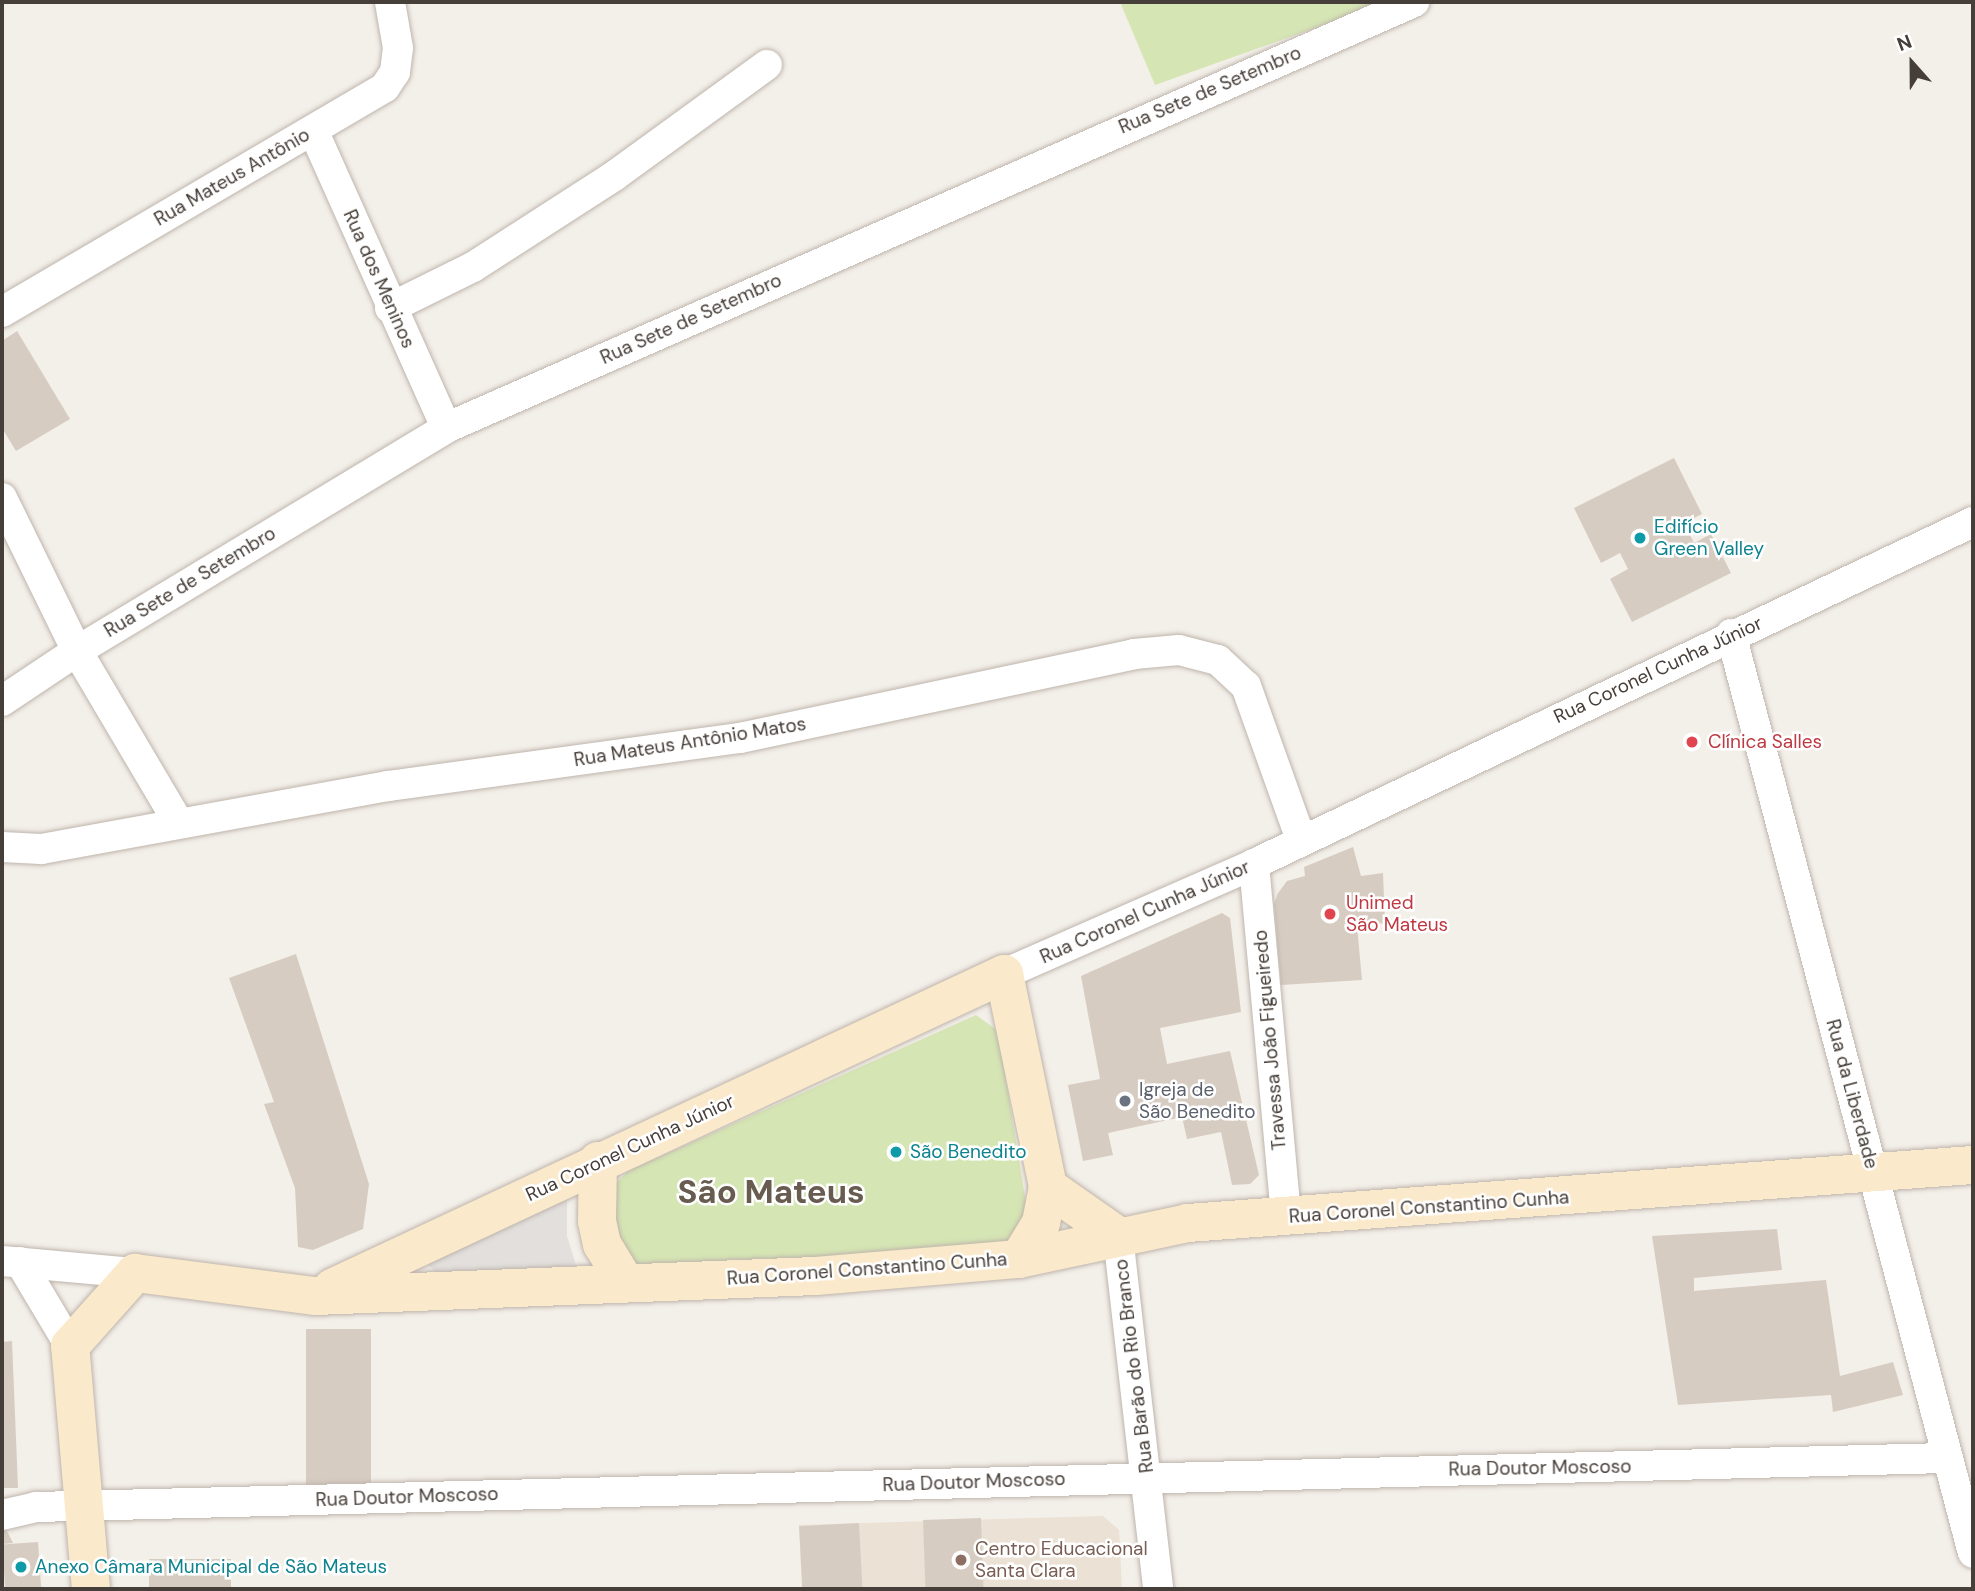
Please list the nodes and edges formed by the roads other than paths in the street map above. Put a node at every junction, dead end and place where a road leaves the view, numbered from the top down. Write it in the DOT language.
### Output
graph roads {
  1 [pos="390,2"];
  2 [pos="1414,2"];
  3 [pos="767,65"];
  4 [pos="313,130"];
  5 [pos="390,308"];
  6 [pos="2,312"];
  7 [pos="446,428"];
  8 [pos="2,498"];
  9 [pos="1973,522"];
  10 [pos="1731,634"];
  11 [pos="77,651"];
  12 [pos="2,701"];
  13 [pos="178,822"];
  14 [pos="1301,839"];
  15 [pos="2,847"];
  16 [pos="1254,864"];
  17 [pos="1004,974"];
  18 [pos="598,1161"];
  19 [pos="1973,1165"];
  20 [pos="1872,1173"];
  21 [pos="1048,1187"];
  22 [pos="1286,1217"];
  23 [pos="1118,1236"];
  24 [pos="1019,1259"];
  25 [pos="11,1261"];
  26 [pos="135,1273"];
  27 [pos="625,1282"];
  28 [pos="315,1296"];
  29 [pos="70,1346"];
  30 [pos="1946,1458"];
  31 [pos="1147,1478"];
  32 [pos="84,1506"];
  33 [pos="2,1515"];
  34 [pos="1973,1553"];
  35 [pos="90,1589"];
  36 [pos="1158,1589"];
  1 -- 4 [label="street, Rua Mateus Antônio"];
  2 -- 7 [label="street, Rua Sete de Setembro"];
  3 -- 5 [label="street"];
  4 -- 5 [label="street, Rua dos Meninos"];
  4 -- 6 [label="street, Rua Mateus Antônio"];
  5 -- 7 [label="street, Rua dos Meninos"];
  7 -- 11 [label="street, Rua Sete de Setembro"];
  8 -- 11 [label="street"];
  9 -- 10 [label="street, Rua Coronel Cunha Júnior"];
  10 -- 14 [label="street, Rua Coronel Cunha Júnior"];
  10 -- 20 [label="street, Rua da Liberdade"];
  11 -- 12 [label="street, Rua Sete de Setembro"];
  11 -- 13 [label="street"];
  13 -- 14 [label="street, Rua Mateus Antônio Matos"];
  13 -- 15 [label="street, Rua Mateus Antônio Matos"];
  14 -- 16 [label="street, Rua Coronel Cunha Júnior"];
  16 -- 17 [label="street, Rua Coronel Cunha Júnior"];
  16 -- 22 [label="street, Travessa João Figueiredo"];
  17 -- 18 [label="street, Rua Coronel Cunha Júnior"];
  17 -- 21 [label="street"];
  18 -- 27 [label="street"];
  18 -- 28 [label="street, Rua Coronel Cunha Júnior"];
  19 -- 20 [label="street, Rua Coronel Constantino Cunha"];
  20 -- 22 [label="street, Rua Coronel Constantino Cunha"];
  20 -- 30 [label="street, Rua da Liberdade"];
  21 -- 23 [label="street, Rua Barão do Rio Branco"];
  21 -- 24 [label="street"];
  22 -- 23 [label="street, Rua Coronel Constantino Cunha"];
  23 -- 24 [label="street, Rua Coronel Constantino Cunha"];
  23 -- 31 [label="street, Rua Barão do Rio Branco"];
  24 -- 27 [label="street, Rua Coronel Constantino Cunha"];
  25 -- 26 [label="street"];
  25 -- 29 [label="street"];
  26 -- 28 [label="street, Rua Coronel Constantino Cunha"];
  26 -- 29 [label="street"];
  27 -- 28 [label="street, Rua Coronel Constantino Cunha"];
  29 -- 32 [label="street"];
  30 -- 31 [label="street, Rua Doutor Moscoso"];
  30 -- 34 [label="street, Rua da Liberdade"];
  31 -- 32 [label="street, Rua Doutor Moscoso"];
  31 -- 36 [label="street, Rua Barão do Rio Branco"];
  32 -- 33 [label="street, Rua Doutor Moscoso"];
  32 -- 35 [label="street"];
}
